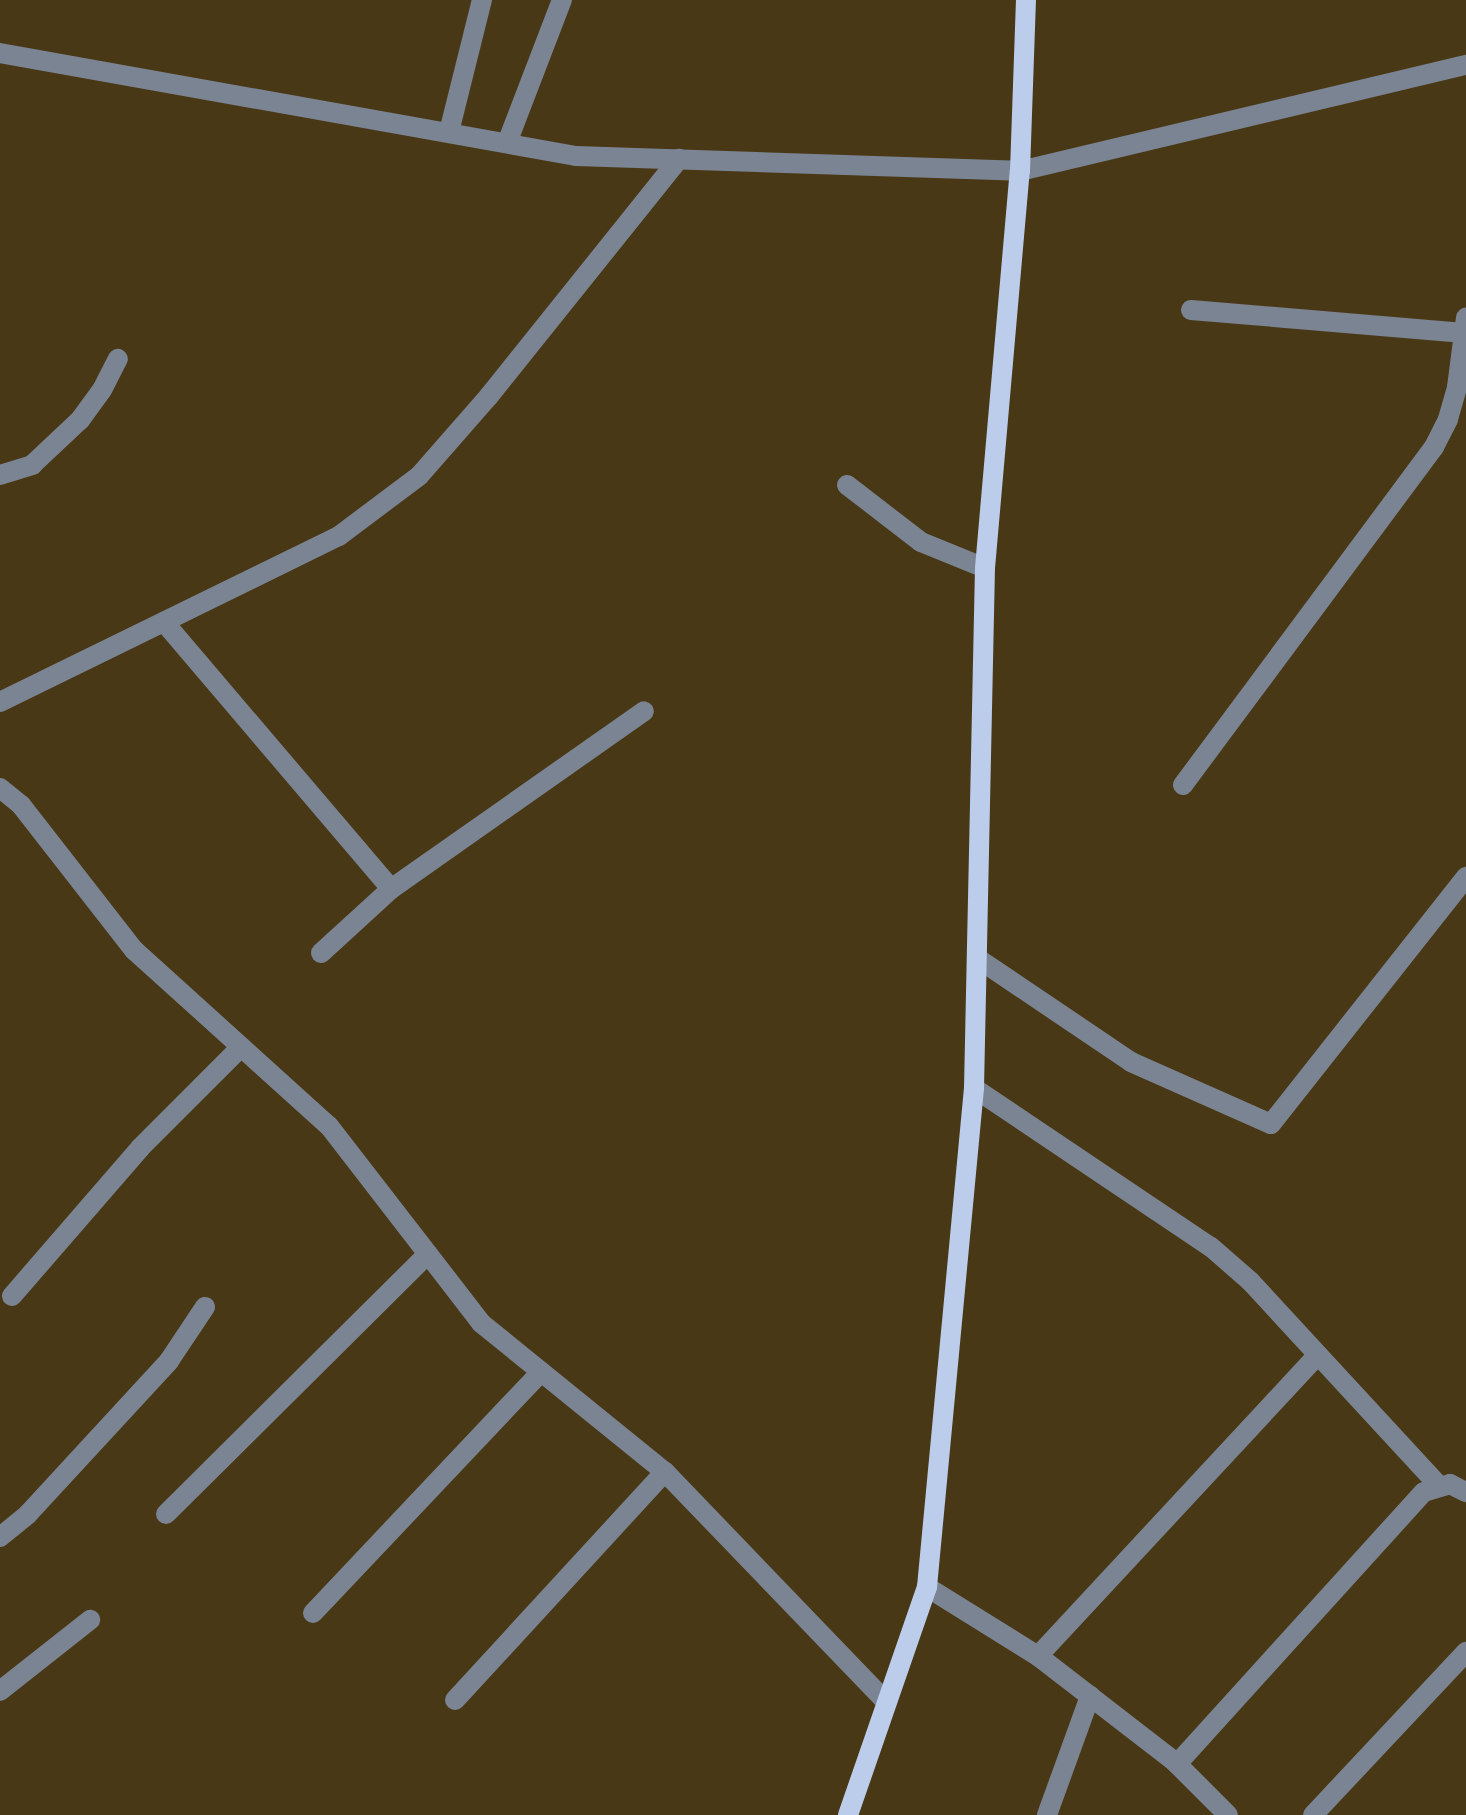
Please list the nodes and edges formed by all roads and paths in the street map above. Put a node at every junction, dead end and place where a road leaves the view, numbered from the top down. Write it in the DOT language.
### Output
graph roads {
  1 [pos="482,0"];
  2 [pos="562,0"];
  3 [pos="1026,0"];
  4 [pos="0,53"];
  5 [pos="1466,65"];
  6 [pos="449,132"];
  7 [pos="507,143"];
  8 [pos="679,159"];
  9 [pos="1020,171"];
  10 [pos="1191,310"];
  11 [pos="1465,326"];
  12 [pos="118,359"];
  13 [pos="0,475"];
  14 [pos="847,485"];
  15 [pos="985,568"];
  16 [pos="164,622"];
  17 [pos="0,702"];
  18 [pos="644,711"];
  19 [pos="1183,785"];
  20 [pos="0,788"];
  21 [pos="1466,877"];
  22 [pos="391,889"];
  23 [pos="321,953"];
  24 [pos="977,958"];
  25 [pos="241,1047"];
  26 [pos="974,1088"];
  27 [pos="428,1254"];
  28 [pos="12,1296"];
  29 [pos="205,1307"];
  30 [pos="1318,1355"];
  31 [pos="541,1372"];
  32 [pos="665,1472"];
  33 [pos="1439,1486"];
  34 [pos="1465,1488"];
  35 [pos="166,1514"];
  36 [pos="0,1537"];
  37 [pos="927,1587"];
  38 [pos="313,1613"];
  39 [pos="90,1620"];
  40 [pos="1466,1652"];
  41 [pos="1038,1656"];
  42 [pos="0,1691"];
  43 [pos="1090,1696"];
  44 [pos="455,1700"];
  45 [pos="886,1702"];
  46 [pos="1177,1764"];
  47 [pos="1208,1806"];
  48 [pos="848,1815"];
  49 [pos="1047,1815"];
  50 [pos="1228,1815"];
  51 [pos="1313,1815"];
  1 -- 6 [label="street"];
  2 -- 7 [label="street"];
  3 -- 9 [label="main road"];
  4 -- 6 [label="street"];
  5 -- 9 [label="street"];
  6 -- 7 [label="street"];
  7 -- 8 [label="street"];
  8 -- 9 [label="street"];
  8 -- 16 [label="street"];
  9 -- 15 [label="main road"];
  10 -- 11 [label="street"];
  11 -- 19 [label="street"];
  12 -- 13 [label="street"];
  14 -- 15 [label="street"];
  15 -- 24 [label="main road"];
  16 -- 17 [label="street"];
  16 -- 22 [label="street"];
  18 -- 22 [label="street"];
  20 -- 25 [label="street"];
  21 -- 24 [label="street"];
  22 -- 23 [label="street"];
  24 -- 26 [label="main road"];
  25 -- 27 [label="street"];
  25 -- 28 [label="street"];
  26 -- 30 [label="street"];
  26 -- 37 [label="main road"];
  27 -- 31 [label="street"];
  27 -- 35 [label="street"];
  29 -- 36 [label="street"];
  30 -- 33 [label="street"];
  30 -- 41 [label="street"];
  31 -- 32 [label="street"];
  31 -- 38 [label="street"];
  32 -- 44 [label="street"];
  32 -- 45 [label="street"];
  33 -- 34 [label="street"];
  33 -- 46 [label="street"];
  37 -- 41 [label="street"];
  37 -- 45 [label="main road"];
  39 -- 42 [label="street"];
  40 -- 51 [label="street"];
  41 -- 43 [label="street"];
  43 -- 46 [label="street"];
  43 -- 49 [label="street"];
  45 -- 48 [label="main road"];
  46 -- 47 [label="street"];
  47 -- 50 [label="street"];
}
